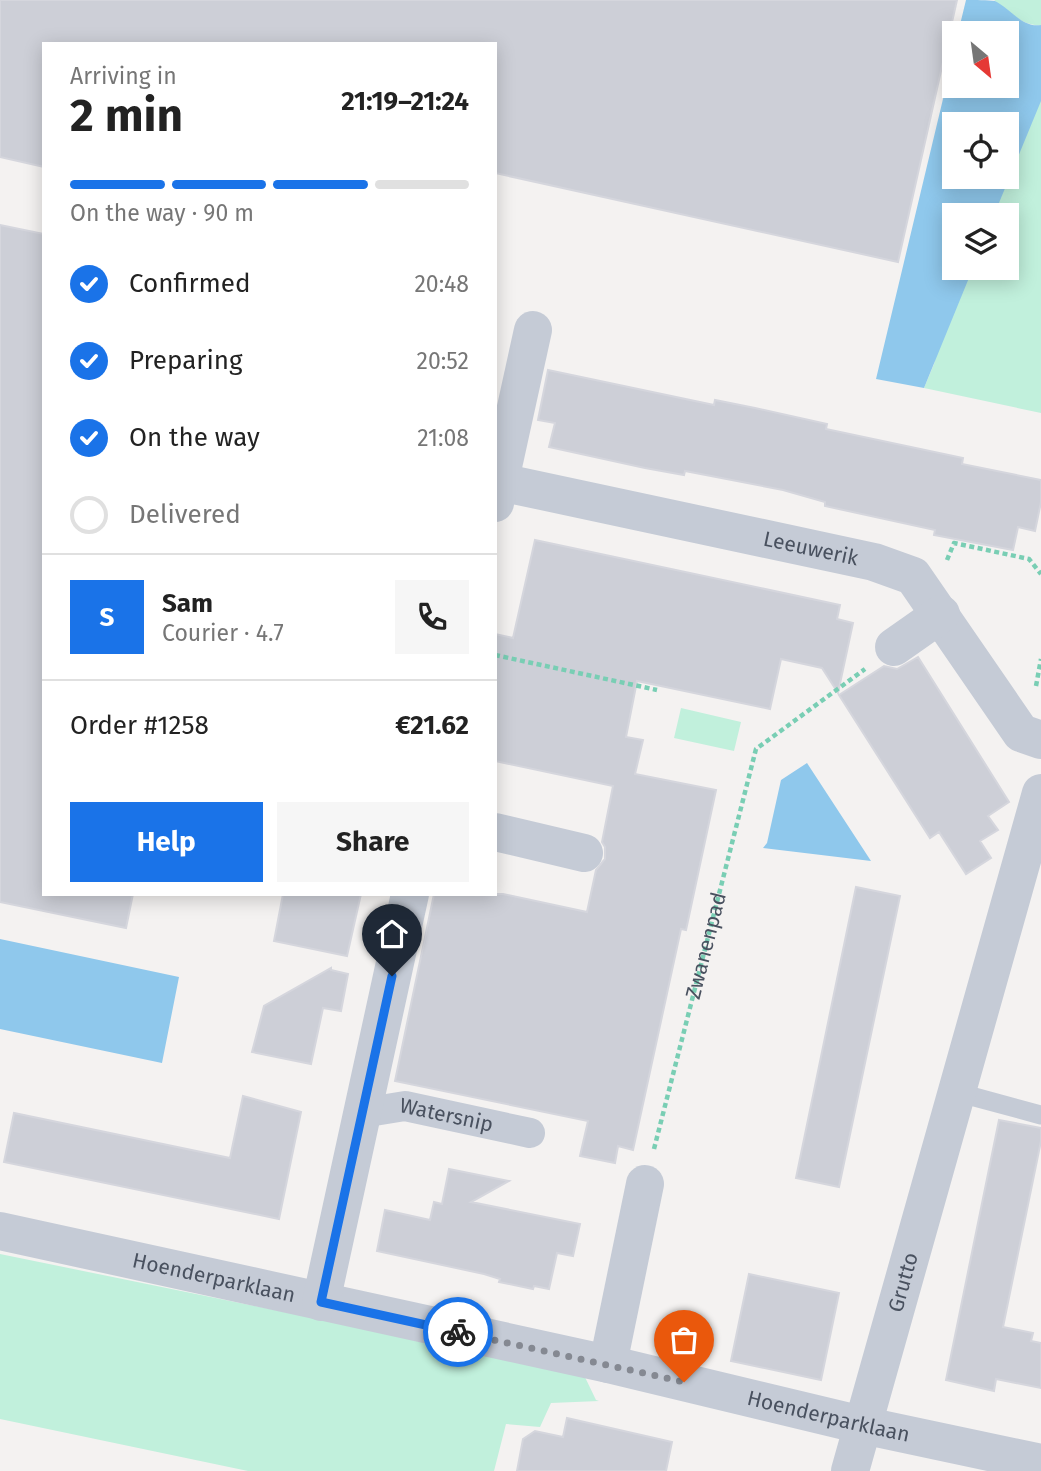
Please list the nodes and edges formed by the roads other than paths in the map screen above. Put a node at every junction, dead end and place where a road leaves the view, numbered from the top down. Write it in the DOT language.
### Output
graph roads {
  1 [pos="533,331"];
  2 [pos="498,493"];
  3 [pos="936,607"];
  4 [pos="894,647"];
  5 [pos="1041,740"];
  6 [pos="1041,793"];
  7 [pos="497,832"];
  8 [pos="584,853"];
  9 [pos="410,896"];
  10 [pos="956,1092"];
  11 [pos="362,1113"];
  12 [pos="1041,1115"];
  13 [pos="530,1133"];
  14 [pos="645,1184"];
  15 [pos="0,1231"];
  16 [pos="321,1302"];
  17 [pos="608,1364"];
  18 [pos="862,1425"];
  19 [pos="1041,1463"];
  20 [pos="850,1471"];
  1 -- 2 [label="street"];
  2 -- 3 [label="street, Leeuwerik"];
  3 -- 4 [label="street"];
  3 -- 5 [label="street, Leeuwerik"];
  6 -- 10 [label="street, Grutto"];
  7 -- 8 [label="street"];
  9 -- 11 [label="street"];
  10 -- 12 [label="lane"];
  10 -- 18 [label="street, Grutto"];
  11 -- 13 [label="street, Watersnip"];
  11 -- 16 [label="street"];
  14 -- 17 [label="street"];
  15 -- 16 [label="street, Hoenderparklaan"];
  16 -- 17 [label="street, Hoenderparklaan"];
  17 -- 18 [label="street, Hoenderparklaan"];
  18 -- 19 [label="street, Hoenderparklaan"];
  18 -- 20 [label="street, Grutto"];
}
